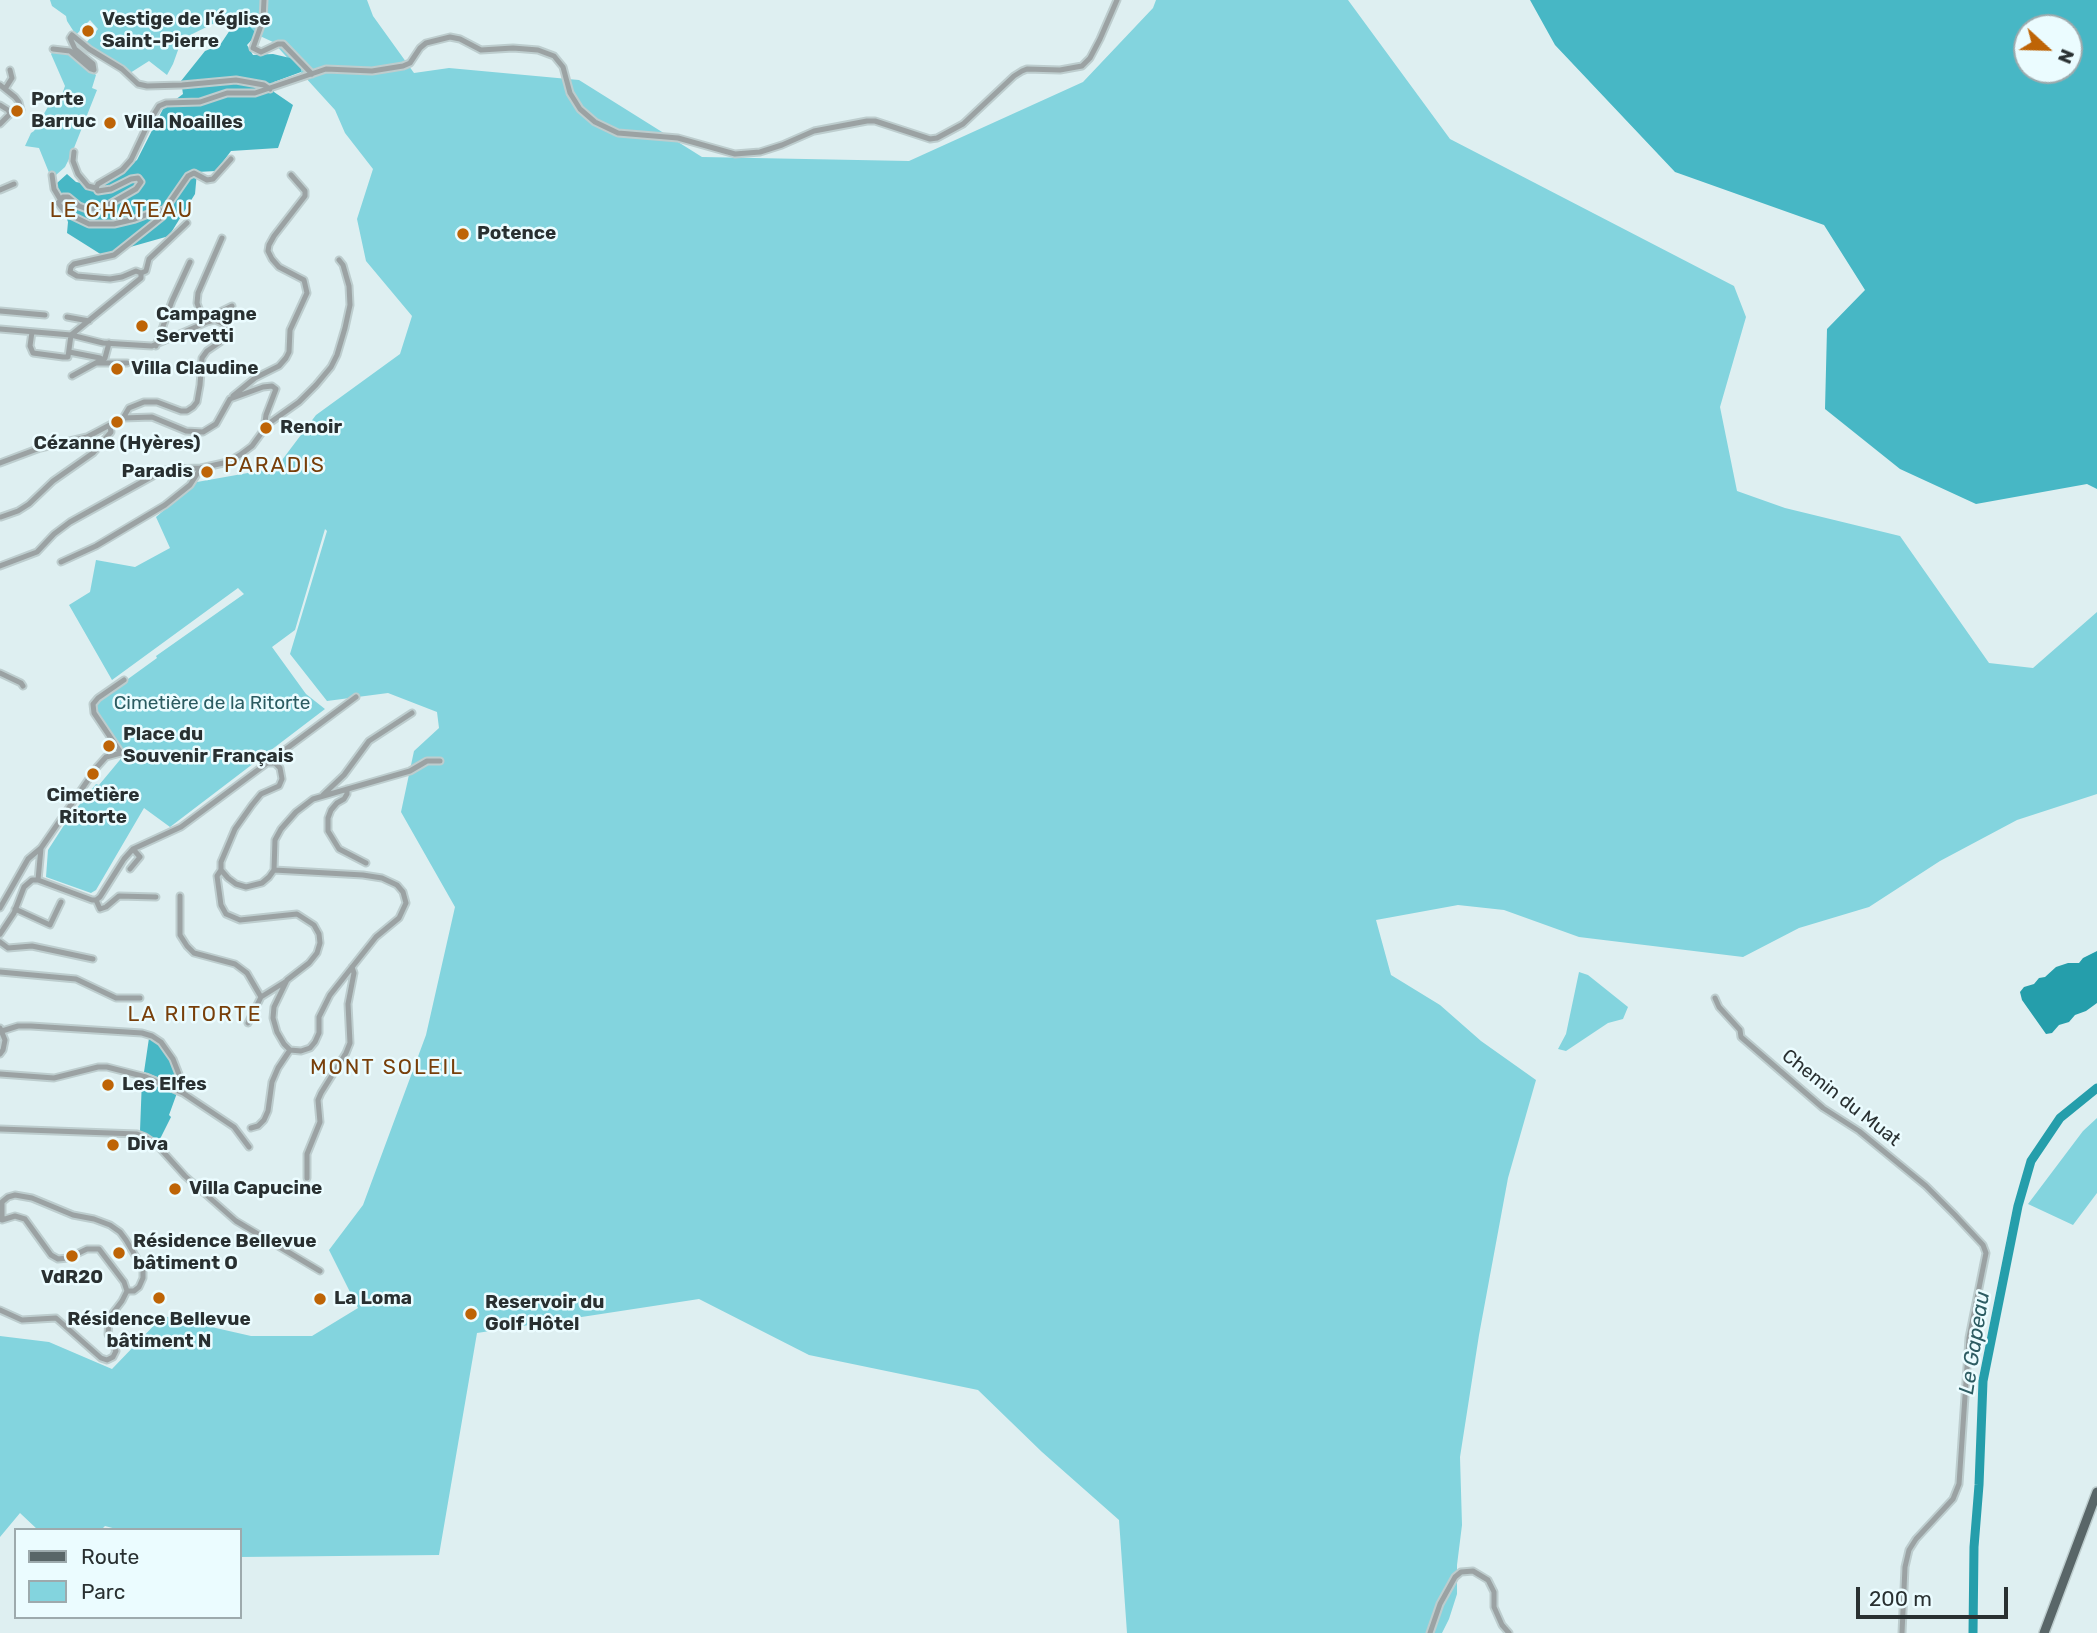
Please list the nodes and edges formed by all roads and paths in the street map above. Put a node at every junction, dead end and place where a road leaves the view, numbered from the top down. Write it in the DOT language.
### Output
graph roads {
  1 [pos="264,0"];
  2 [pos="1117,0"];
  3 [pos="53,49"];
  4 [pos="9,70"];
  5 [pos="312,74"];
  6 [pos="3,87"];
  7 [pos="270,89"];
  8 [pos="0,105"];
  9 [pos="21,110"];
  10 [pos="0,124"];
  11 [pos="74,152"];
  12 [pos="231,159"];
  13 [pos="52,175"];
  14 [pos="291,175"];
  15 [pos="15,184"];
  16 [pos="96,188"];
  17 [pos="0,190"];
  18 [pos="60,199"];
  19 [pos="163,212"];
  20 [pos="187,223"];
  21 [pos="222,239"];
  22 [pos="339,260"];
  23 [pos="190,262"];
  24 [pos="141,273"];
  25 [pos="232,306"];
  26 [pos="1,308"];
  27 [pos="45,315"];
  28 [pos="67,317"];
  29 [pos="215,320"];
  30 [pos="89,321"];
  31 [pos="204,323"];
  32 [pos="0,329"];
  33 [pos="32,332"];
  34 [pos="71,335"];
  35 [pos="109,343"];
  36 [pos="156,346"];
  37 [pos="68,354"];
  38 [pos="99,361"];
  39 [pos="127,363"];
  40 [pos="72,376"];
  41 [pos="230,399"];
  42 [pos="123,418"];
  43 [pos="268,424"];
  44 [pos="110,426"];
  45 [pos="0,463"];
  46 [pos="201,468"];
  47 [pos="1,517"];
  48 [pos="61,562"];
  49 [pos="0,566"];
  50 [pos="0,673"];
  51 [pos="124,680"];
  52 [pos="23,686"];
  53 [pos="356,697"];
  54 [pos="412,713"];
  55 [pos="440,761"];
  56 [pos="267,763"];
  57 [pos="347,789"];
  58 [pos="322,796"];
  59 [pos="41,848"];
  60 [pos="133,849"];
  61 [pos="366,863"];
  62 [pos="130,869"];
  63 [pos="221,870"];
  64 [pos="274,870"];
  65 [pos="38,880"];
  66 [pos="180,896"];
  67 [pos="156,897"];
  68 [pos="96,900"];
  69 [pos="61,902"];
  70 [pos="0,908"];
  71 [pos="15,909"];
  72 [pos="0,933"];
  73 [pos="0,942"];
  74 [pos="93,959"];
  75 [pos="352,967"];
  76 [pos="0,972"];
  77 [pos="288,980"];
  78 [pos="261,997"];
  79 [pos="140,998"];
  80 [pos="1715,998"];
  81 [pos="248,1023"];
  82 [pos="1,1029"];
  83 [pos="290,1050"];
  84 [pos="0,1054"];
  85 [pos="0,1073"];
  86 [pos="183,1093"];
  87 [pos="251,1128"];
  88 [pos="0,1129"];
  89 [pos="249,1147"];
  90 [pos="307,1178"];
  91 [pos="1,1220"];
  92 [pos="320,1271"];
  93 [pos="127,1291"];
  94 [pos="0,1310"];
  95 [pos="2097,1492"];
  96 [pos="1430,1633"];
  97 [pos="1509,1633"];
  98 [pos="1902,1633"];
  99 [pos="2043,1633"];
  1 -- 5 [label="street"];
  2 -- 5 [label="street"];
  3 -- 7 [label="street"];
  4 -- 6 [label="street"];
  5 -- 7 [label="street"];
  6 -- 9 [label="street"];
  7 -- 16 [label="street"];
  8 -- 10 [label="street"];
  11 -- 16 [label="street"];
  12 -- 19 [label="street"];
  13 -- 18 [label="street"];
  14 -- 41 [label="street"];
  15 -- 17 [label="street"];
  16 -- 18 [label="street"];
  18 -- 19 [label="street"];
  19 -- 24 [label="street"];
  20 -- 24 [label="street"];
  21 -- 31 [label="street"];
  22 -- 43 [label="street"];
  23 -- 36 [label="street"];
  24 -- 30 [label="street"];
  25 -- 29 [label="street"];
  26 -- 27 [label="street"];
  28 -- 30 [label="street"];
  29 -- 31 [label="street"];
  29 -- 42 [label="street"];
  30 -- 34 [label="street"];
  31 -- 36 [label="street"];
  32 -- 33 [label="street"];
  33 -- 34 [label="street"];
  33 -- 37 [label="street"];
  34 -- 35 [label="street"];
  34 -- 37 [label="street"];
  35 -- 36 [label="street"];
  35 -- 38 [label="street"];
  37 -- 38 [label="street"];
  38 -- 39 [label="street"];
  38 -- 40 [label="street"];
  41 -- 42 [label="street"];
  41 -- 43 [label="street"];
  42 -- 44 [label="street"];
  43 -- 46 [label="street"];
  44 -- 45 [label="street"];
  44 -- 47 [label="street"];
  46 -- 48 [label="street"];
  46 -- 49 [label="street"];
  50 -- 52 [label="street"];
  51 -- 59 [label="street"];
  53 -- 56 [label="street"];
  54 -- 58 [label="street"];
  55 -- 57 [label="street"];
  56 -- 60 [label="street"];
  56 -- 63 [label="street"];
  57 -- 58 [label="street"];
  57 -- 61 [label="street"];
  58 -- 64 [label="street"];
  59 -- 65 [label="street"];
  59 -- 70 [label="street"];
  60 -- 62 [label="street"];
  60 -- 68 [label="street"];
  63 -- 64 [label="street"];
  63 -- 77 [label="street"];
  64 -- 75 [label="street"];
  65 -- 68 [label="street"];
  65 -- 71 [label="street"];
  66 -- 78 [label="street"];
  67 -- 68 [label="street"];
  69 -- 71 [label="street"];
  71 -- 72 [label="street"];
  73 -- 74 [label="street"];
  75 -- 83 [label="street"];
  75 -- 90 [label="street"];
  76 -- 79 [label="street"];
  77 -- 78 [label="street"];
  77 -- 83 [label="street"];
  78 -- 81 [label="street"];
  80 -- 98 [label="street, Chemin du Muat"];
  82 -- 84 [label="street"];
  82 -- 86 [label="street"];
  83 -- 87 [label="street"];
  85 -- 86 [label="street"];
  86 -- 89 [label="street"];
  88 -- 92 [label="street"];
  91 -- 93 [label="street"];
  91 -- 93 [label="street"];
  93 -- 94 [label="street"];
  95 -- 99 [label="main road"];
  96 -- 97 [label="street"];
}
